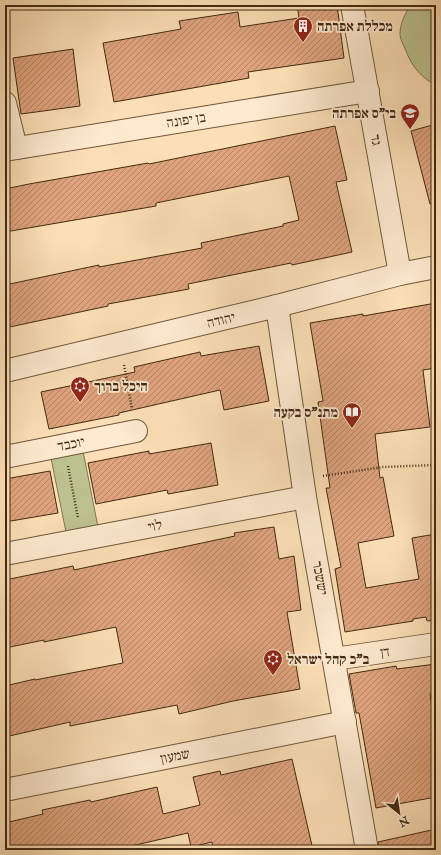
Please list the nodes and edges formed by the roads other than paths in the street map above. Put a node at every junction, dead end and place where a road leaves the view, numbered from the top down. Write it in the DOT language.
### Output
graph roads {
  1 [pos="352,5"];
  2 [pos="368,91"];
  3 [pos="5,103"];
  4 [pos="11,149"];
  5 [pos="436,267"];
  6 [pos="400,274"];
  7 [pos="278,306"];
  8 [pos="5,371"];
  9 [pos="136,431"];
  10 [pos="5,457"];
  11 [pos="304,488"];
  12 [pos="5,554"];
  13 [pos="436,644"];
  14 [pos="334,659"];
  15 [pos="345,722"];
  16 [pos="5,790"];
  17 [pos="367,850"];
  1 -- 2 [label="street, גד"];
  2 -- 4 [label="street, בן יפונה"];
  2 -- 6 [label="street, גד"];
  3 -- 4 [label="street"];
  5 -- 6 [label="street, יהודה"];
  6 -- 7 [label="street, יהודה"];
  7 -- 8 [label="street, יהודה"];
  7 -- 11 [label="street, יששכר"];
  9 -- 10 [label="street, יוכבד"];
  11 -- 12 [label="street, לוי"];
  11 -- 14 [label="street, יששכר"];
  13 -- 14 [label="street, דן"];
  14 -- 15 [label="street, יששכר"];
  15 -- 16 [label="street, שמעון"];
  15 -- 17 [label="street, יששכר"];
}
